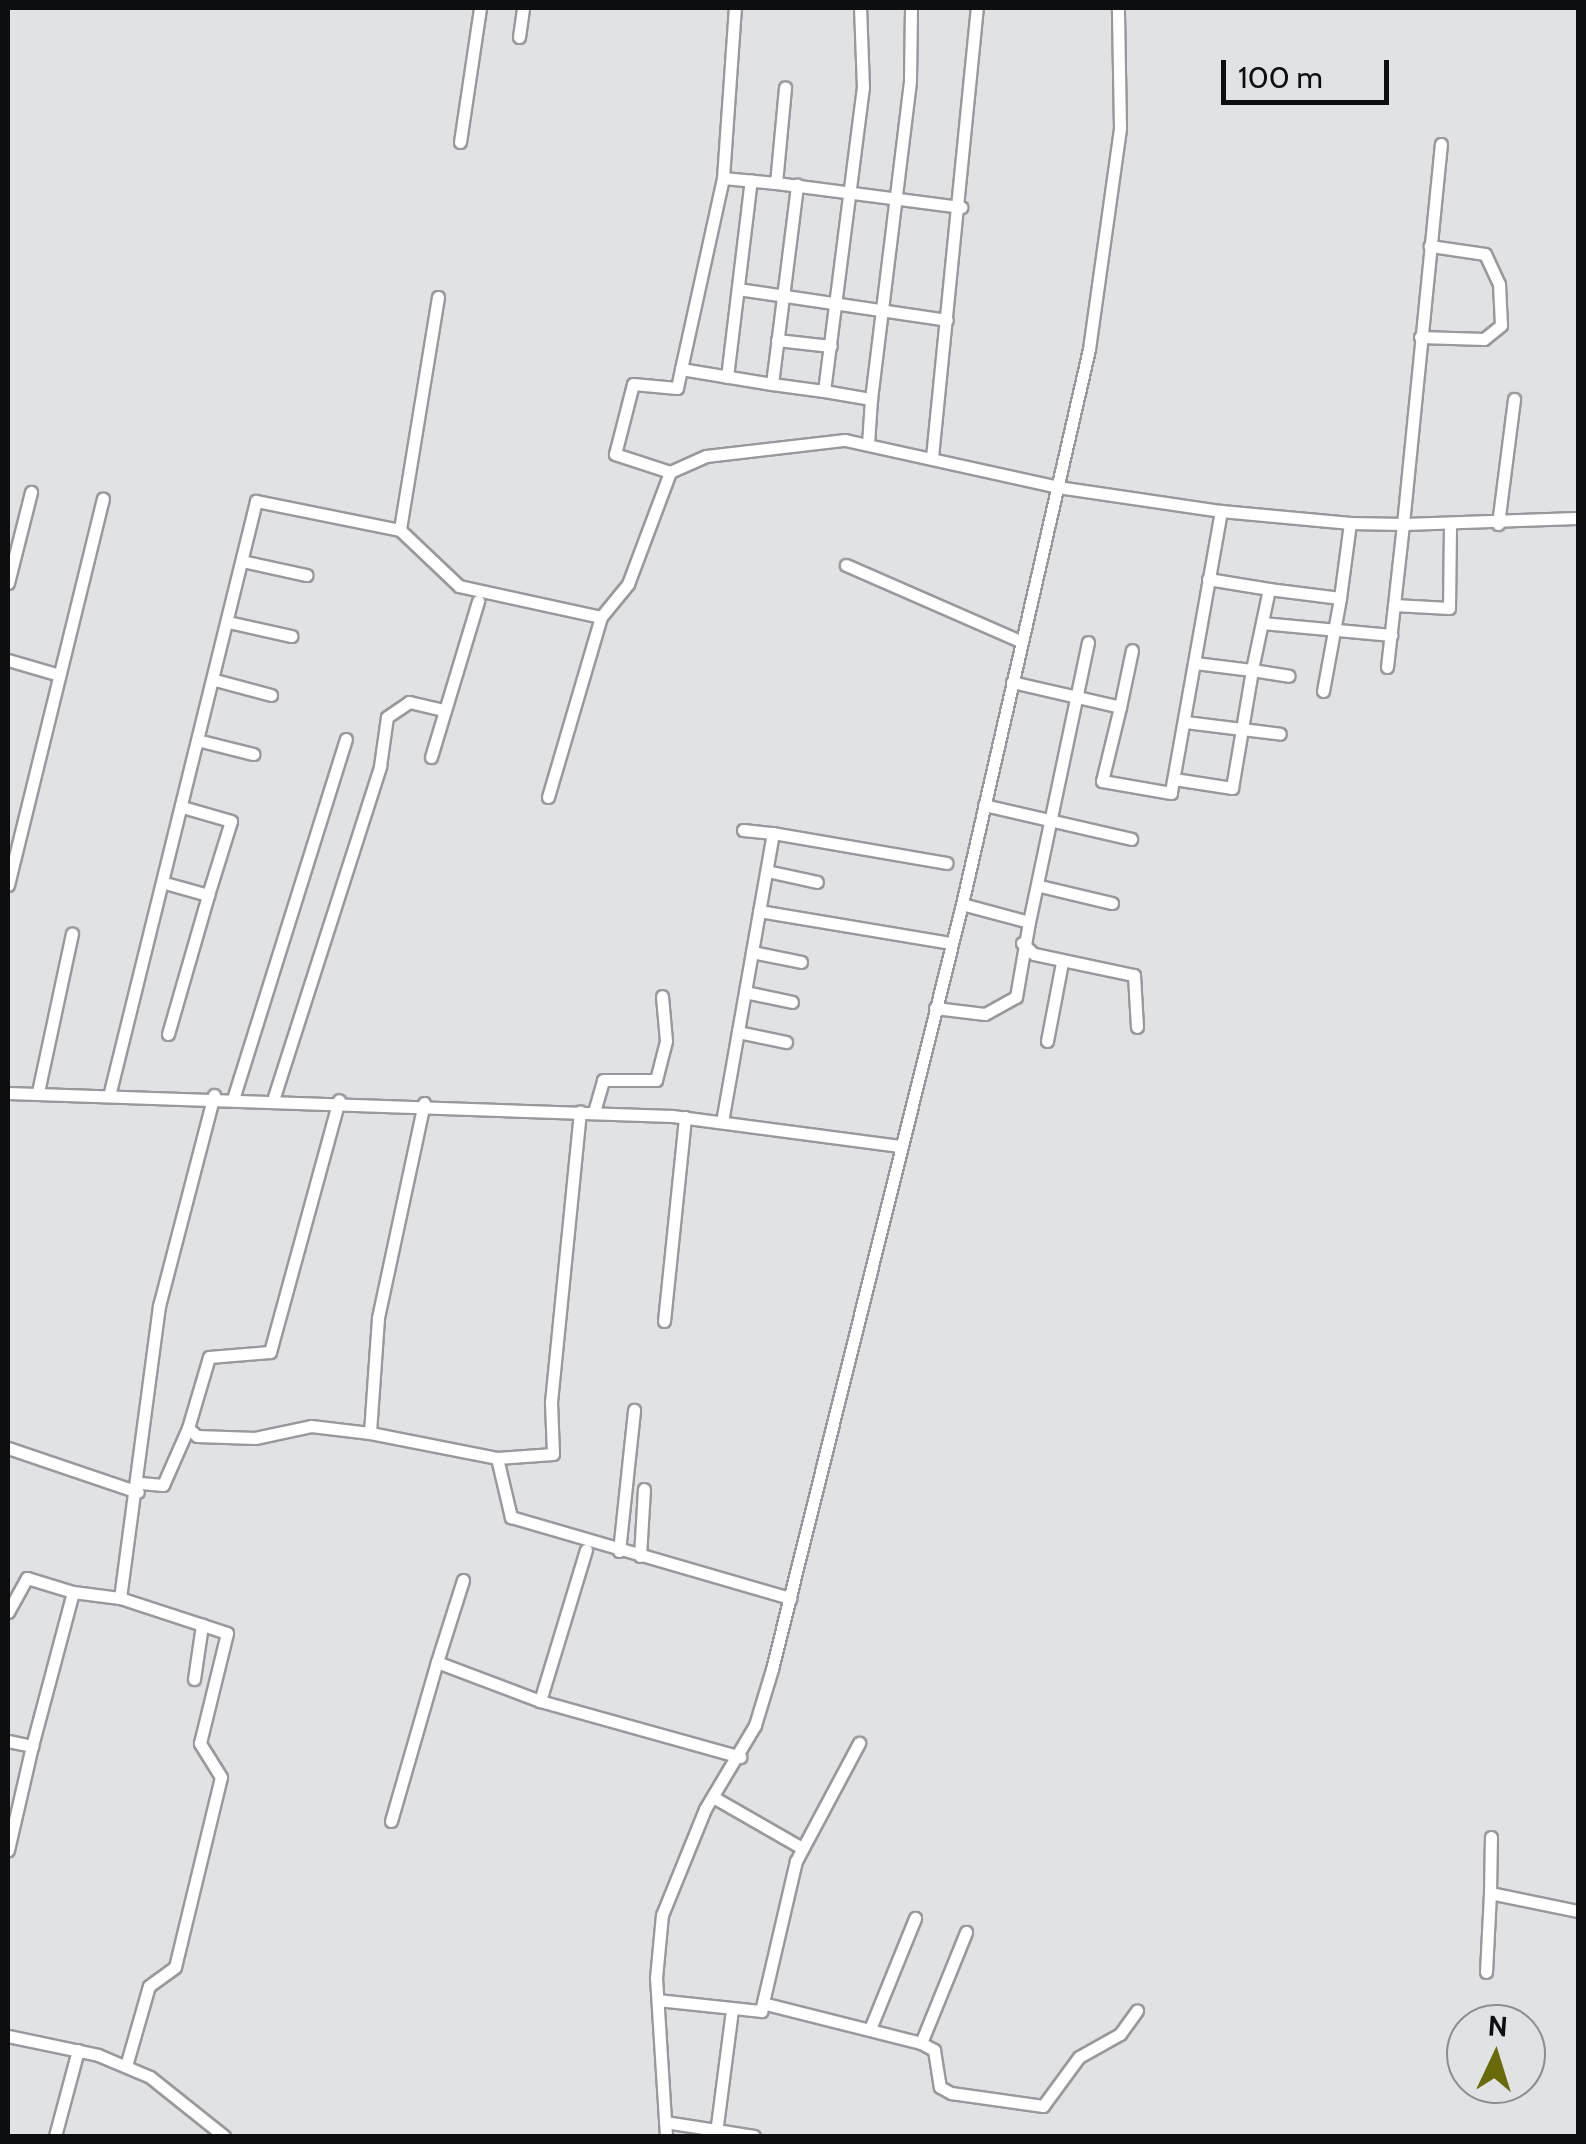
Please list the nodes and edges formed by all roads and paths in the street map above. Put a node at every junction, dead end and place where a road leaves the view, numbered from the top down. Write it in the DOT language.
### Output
graph roads {
  1 [pos="480,8"];
  2 [pos="523,8"];
  3 [pos="735,8"];
  4 [pos="860,8"];
  5 [pos="910,8"];
  6 [pos="977,8"];
  7 [pos="1118,8"];
  8 [pos="519,37"];
  9 [pos="785,87"];
  10 [pos="460,142"];
  11 [pos="1442,144"];
  12 [pos="722,178"];
  13 [pos="751,180"];
  14 [pos="776,183"];
  15 [pos="797,186"];
  16 [pos="851,192"];
  17 [pos="895,197"];
  18 [pos="961,207"];
  19 [pos="1430,246"];
  20 [pos="738,289"];
  21 [pos="782,295"];
  22 [pos="438,296"];
  23 [pos="836,303"];
  24 [pos="883,310"];
  25 [pos="947,320"];
  26 [pos="1420,336"];
  27 [pos="777,340"];
  28 [pos="831,346"];
  29 [pos="681,369"];
  30 [pos="727,377"];
  31 [pos="772,384"];
  32 [pos="824,391"];
  33 [pos="871,399"];
  34 [pos="1514,399"];
  35 [pos="868,444"];
  36 [pos="932,458"];
  37 [pos="670,472"];
  38 [pos="1058,487"];
  39 [pos="31,492"];
  40 [pos="102,498"];
  41 [pos="1220,511"];
  42 [pos="1578,518"];
  43 [pos="1350,523"];
  44 [pos="1450,523"];
  45 [pos="1403,524"];
  46 [pos="1498,524"];
  47 [pos="400,530"];
  48 [pos="242,561"];
  49 [pos="846,565"];
  50 [pos="306,576"];
  51 [pos="1208,579"];
  52 [pos="8,584"];
  53 [pos="1268,589"];
  54 [pos="1340,598"];
  55 [pos="478,601"];
  56 [pos="1394,605"];
  57 [pos="601,616"];
  58 [pos="228,622"];
  59 [pos="1262,624"];
  60 [pos="1334,629"];
  61 [pos="1391,635"];
  62 [pos="290,636"];
  63 [pos="1020,641"];
  64 [pos="1088,642"];
  65 [pos="1132,650"];
  66 [pos="8,660"];
  67 [pos="1194,663"];
  68 [pos="1388,667"];
  69 [pos="1252,670"];
  70 [pos="56,674"];
  71 [pos="1289,676"];
  72 [pos="215,680"];
  73 [pos="1012,682"];
  74 [pos="1324,691"];
  75 [pos="270,695"];
  76 [pos="1076,698"];
  77 [pos="1120,707"];
  78 [pos="445,710"];
  79 [pos="1185,722"];
  80 [pos="1242,729"];
  81 [pos="1280,734"];
  82 [pos="346,739"];
  83 [pos="201,741"];
  84 [pos="253,754"];
  85 [pos="430,757"];
  86 [pos="1174,779"];
  87 [pos="548,797"];
  88 [pos="984,805"];
  89 [pos="186,808"];
  90 [pos="1054,819"];
  91 [pos="743,830"];
  92 [pos="774,834"];
  93 [pos="1131,838"];
  94 [pos="946,863"];
  95 [pos="767,871"];
  96 [pos="166,882"];
  97 [pos="817,882"];
  98 [pos="8,885"];
  99 [pos="1040,886"];
  100 [pos="208,895"];
  101 [pos="1112,902"];
  102 [pos="962,904"];
  103 [pos="760,912"];
  104 [pos="1030,922"];
  105 [pos="72,934"];
  106 [pos="951,942"];
  107 [pos="1022,943"];
  108 [pos="752,952"];
  109 [pos="802,962"];
  110 [pos="1062,962"];
  111 [pos="745,992"];
  112 [pos="662,996"];
  113 [pos="792,1002"];
  114 [pos="935,1008"];
  115 [pos="1137,1027"];
  116 [pos="738,1032"];
  117 [pos="168,1034"];
  118 [pos="1047,1041"];
  119 [pos="786,1042"];
  120 [pos="38,1092"];
  121 [pos="110,1092"];
  122 [pos="8,1093"];
  123 [pos="214,1095"];
  124 [pos="234,1096"];
  125 [pos="274,1097"];
  126 [pos="339,1100"];
  127 [pos="424,1104"];
  128 [pos="580,1112"];
  129 [pos="594,1112"];
  130 [pos="685,1118"];
  131 [pos="722,1122"];
  132 [pos="900,1146"];
  133 [pos="664,1321"];
  134 [pos="634,1410"];
  135 [pos="188,1428"];
  136 [pos="370,1433"];
  137 [pos="8,1448"];
  138 [pos="498,1458"];
  139 [pos="139,1488"];
  140 [pos="644,1488"];
  141 [pos="586,1550"];
  142 [pos="619,1551"];
  143 [pos="640,1556"];
  144 [pos="462,1580"];
  145 [pos="73,1592"];
  146 [pos="120,1598"];
  147 [pos="790,1598"];
  148 [pos="8,1612"];
  149 [pos="202,1625"];
  150 [pos="437,1662"];
  151 [pos="194,1679"];
  152 [pos="540,1701"];
  153 [pos="8,1741"];
  154 [pos="859,1743"];
  155 [pos="32,1746"];
  156 [pos="740,1757"];
  157 [pos="713,1797"];
  158 [pos="391,1821"];
  159 [pos="1491,1836"];
  160 [pos="802,1848"];
  161 [pos="8,1850"];
  162 [pos="1490,1893"];
  163 [pos="1578,1912"];
  164 [pos="915,1918"];
  165 [pos="966,1932"];
  166 [pos="1486,1972"];
  167 [pos="658,2000"];
  168 [pos="766,2004"];
  169 [pos="732,2009"];
  170 [pos="1137,2011"];
  171 [pos="870,2029"];
  172 [pos="8,2036"];
  173 [pos="922,2043"];
  174 [pos="78,2050"];
  175 [pos="126,2066"];
  176 [pos="665,2122"];
  177 [pos="716,2133"];
  178 [pos="55,2136"];
  179 [pos="224,2136"];
  180 [pos="666,2136"];
  181 [pos="754,2136"];
  1 -- 10 [label="street"];
  2 -- 8 [label="street"];
  3 -- 12 [label="street"];
  4 -- 16 [label="street"];
  5 -- 17 [label="street"];
  6 -- 18 [label="street"];
  7 -- 38 [label="street"];
  9 -- 14 [label="street"];
  11 -- 19 [label="street"];
  12 -- 13 [label="street"];
  12 -- 29 [label="street"];
  13 -- 14 [label="street"];
  13 -- 20 [label="street"];
  14 -- 15 [label="street"];
  15 -- 16 [label="street"];
  15 -- 21 [label="street"];
  16 -- 17 [label="street"];
  16 -- 23 [label="street"];
  17 -- 18 [label="street"];
  17 -- 24 [label="street"];
  18 -- 25 [label="street"];
  19 -- 26 [label="street"];
  19 -- 26 [label="street"];
  20 -- 21 [label="street"];
  20 -- 30 [label="street"];
  21 -- 23 [label="street"];
  21 -- 27 [label="street"];
  22 -- 47 [label="street"];
  23 -- 24 [label="street"];
  23 -- 28 [label="street"];
  24 -- 25 [label="street"];
  24 -- 33 [label="street"];
  25 -- 36 [label="street"];
  26 -- 45 [label="street"];
  27 -- 28 [label="street"];
  27 -- 31 [label="street"];
  28 -- 32 [label="street"];
  29 -- 30 [label="street"];
  29 -- 37 [label="street"];
  30 -- 31 [label="street"];
  31 -- 32 [label="street"];
  32 -- 33 [label="street"];
  33 -- 35 [label="street"];
  34 -- 46 [label="street"];
  35 -- 36 [label="street"];
  35 -- 37 [label="street"];
  36 -- 38 [label="street"];
  37 -- 57 [label="street"];
  38 -- 41 [label="street"];
  38 -- 63 [label="street"];
  39 -- 52 [label="street"];
  40 -- 70 [label="street"];
  41 -- 43 [label="street"];
  41 -- 51 [label="street"];
  42 -- 46 [label="street"];
  43 -- 45 [label="street"];
  43 -- 54 [label="street"];
  44 -- 45 [label="street"];
  44 -- 46 [label="street"];
  44 -- 56 [label="street"];
  45 -- 56 [label="street"];
  47 -- 48 [label="street"];
  47 -- 57 [label="street"];
  48 -- 50 [label="street"];
  48 -- 58 [label="street"];
  49 -- 63 [label="street"];
  51 -- 53 [label="street"];
  51 -- 67 [label="street"];
  53 -- 54 [label="street"];
  53 -- 59 [label="street"];
  54 -- 60 [label="street"];
  55 -- 78 [label="street"];
  56 -- 61 [label="street"];
  57 -- 87 [label="street"];
  58 -- 62 [label="street"];
  58 -- 72 [label="street"];
  59 -- 60 [label="street"];
  59 -- 69 [label="street"];
  60 -- 61 [label="street"];
  60 -- 74 [label="street"];
  61 -- 68 [label="street"];
  63 -- 73 [label="street"];
  64 -- 76 [label="street"];
  65 -- 77 [label="street"];
  66 -- 70 [label="street"];
  67 -- 69 [label="street"];
  67 -- 79 [label="street"];
  69 -- 71 [label="street"];
  69 -- 80 [label="street"];
  70 -- 98 [label="street"];
  72 -- 75 [label="street"];
  72 -- 83 [label="street"];
  73 -- 76 [label="street"];
  73 -- 88 [label="street"];
  76 -- 77 [label="street"];
  76 -- 90 [label="street"];
  77 -- 86 [label="street"];
  78 -- 85 [label="street"];
  78 -- 125 [label="street"];
  79 -- 80 [label="street"];
  79 -- 86 [label="street"];
  80 -- 81 [label="street"];
  80 -- 86 [label="street"];
  82 -- 124 [label="street"];
  83 -- 84 [label="street"];
  83 -- 89 [label="street"];
  88 -- 90 [label="street"];
  88 -- 102 [label="street"];
  89 -- 96 [label="street"];
  89 -- 100 [label="street"];
  90 -- 93 [label="street"];
  90 -- 99 [label="street"];
  91 -- 92 [label="street"];
  92 -- 94 [label="street"];
  92 -- 95 [label="street"];
  95 -- 97 [label="street"];
  95 -- 103 [label="street"];
  96 -- 100 [label="street"];
  96 -- 121 [label="street"];
  99 -- 101 [label="street"];
  99 -- 104 [label="street"];
  100 -- 117 [label="street"];
  102 -- 104 [label="street"];
  102 -- 106 [label="street"];
  103 -- 106 [label="street"];
  103 -- 108 [label="street"];
  104 -- 107 [label="street"];
  105 -- 120 [label="street"];
  106 -- 114 [label="street"];
  107 -- 110 [label="street"];
  107 -- 114 [label="street"];
  108 -- 109 [label="street"];
  108 -- 111 [label="street"];
  110 -- 115 [label="street"];
  110 -- 118 [label="street"];
  111 -- 113 [label="street"];
  111 -- 116 [label="street"];
  112 -- 129 [label="street"];
  114 -- 132 [label="street"];
  116 -- 119 [label="street"];
  116 -- 131 [label="street"];
  120 -- 121 [label="street"];
  120 -- 122 [label="street"];
  121 -- 123 [label="street"];
  123 -- 124 [label="street"];
  123 -- 139 [label="street"];
  124 -- 125 [label="street"];
  125 -- 126 [label="street"];
  126 -- 127 [label="street"];
  126 -- 135 [label="street"];
  127 -- 128 [label="street"];
  127 -- 136 [label="street"];
  128 -- 129 [label="street"];
  128 -- 138 [label="street"];
  129 -- 130 [label="street"];
  130 -- 131 [label="street"];
  130 -- 133 [label="street"];
  131 -- 132 [label="street"];
  132 -- 147 [label="street"];
  134 -- 142 [label="street"];
  135 -- 136 [label="street"];
  135 -- 139 [label="street"];
  136 -- 138 [label="street"];
  137 -- 139 [label="street"];
  138 -- 142 [label="street"];
  139 -- 146 [label="street"];
  140 -- 143 [label="street"];
  141 -- 152 [label="street"];
  142 -- 143 [label="street"];
  143 -- 147 [label="street"];
  144 -- 150 [label="street"];
  145 -- 146 [label="street"];
  145 -- 148 [label="street"];
  145 -- 155 [label="street"];
  146 -- 149 [label="street"];
  147 -- 156 [label="street"];
  149 -- 151 [label="street"];
  149 -- 175 [label="street"];
  150 -- 152 [label="street"];
  150 -- 158 [label="street"];
  152 -- 156 [label="street"];
  153 -- 155 [label="street"];
  154 -- 160 [label="street"];
  155 -- 161 [label="street"];
  156 -- 157 [label="street"];
  157 -- 160 [label="street"];
  157 -- 167 [label="street"];
  159 -- 162 [label="street"];
  160 -- 168 [label="street"];
  162 -- 163 [label="street"];
  162 -- 166 [label="street"];
  164 -- 171 [label="street"];
  165 -- 173 [label="street"];
  167 -- 169 [label="street"];
  167 -- 176 [label="street"];
  168 -- 169 [label="street"];
  168 -- 171 [label="street"];
  169 -- 177 [label="street"];
  170 -- 173 [label="street"];
  171 -- 173 [label="street"];
  172 -- 174 [label="street"];
  174 -- 175 [label="street"];
  174 -- 178 [label="street"];
  175 -- 179 [label="street"];
  176 -- 177 [label="street"];
  176 -- 180 [label="street"];
  177 -- 181 [label="street"];
}
